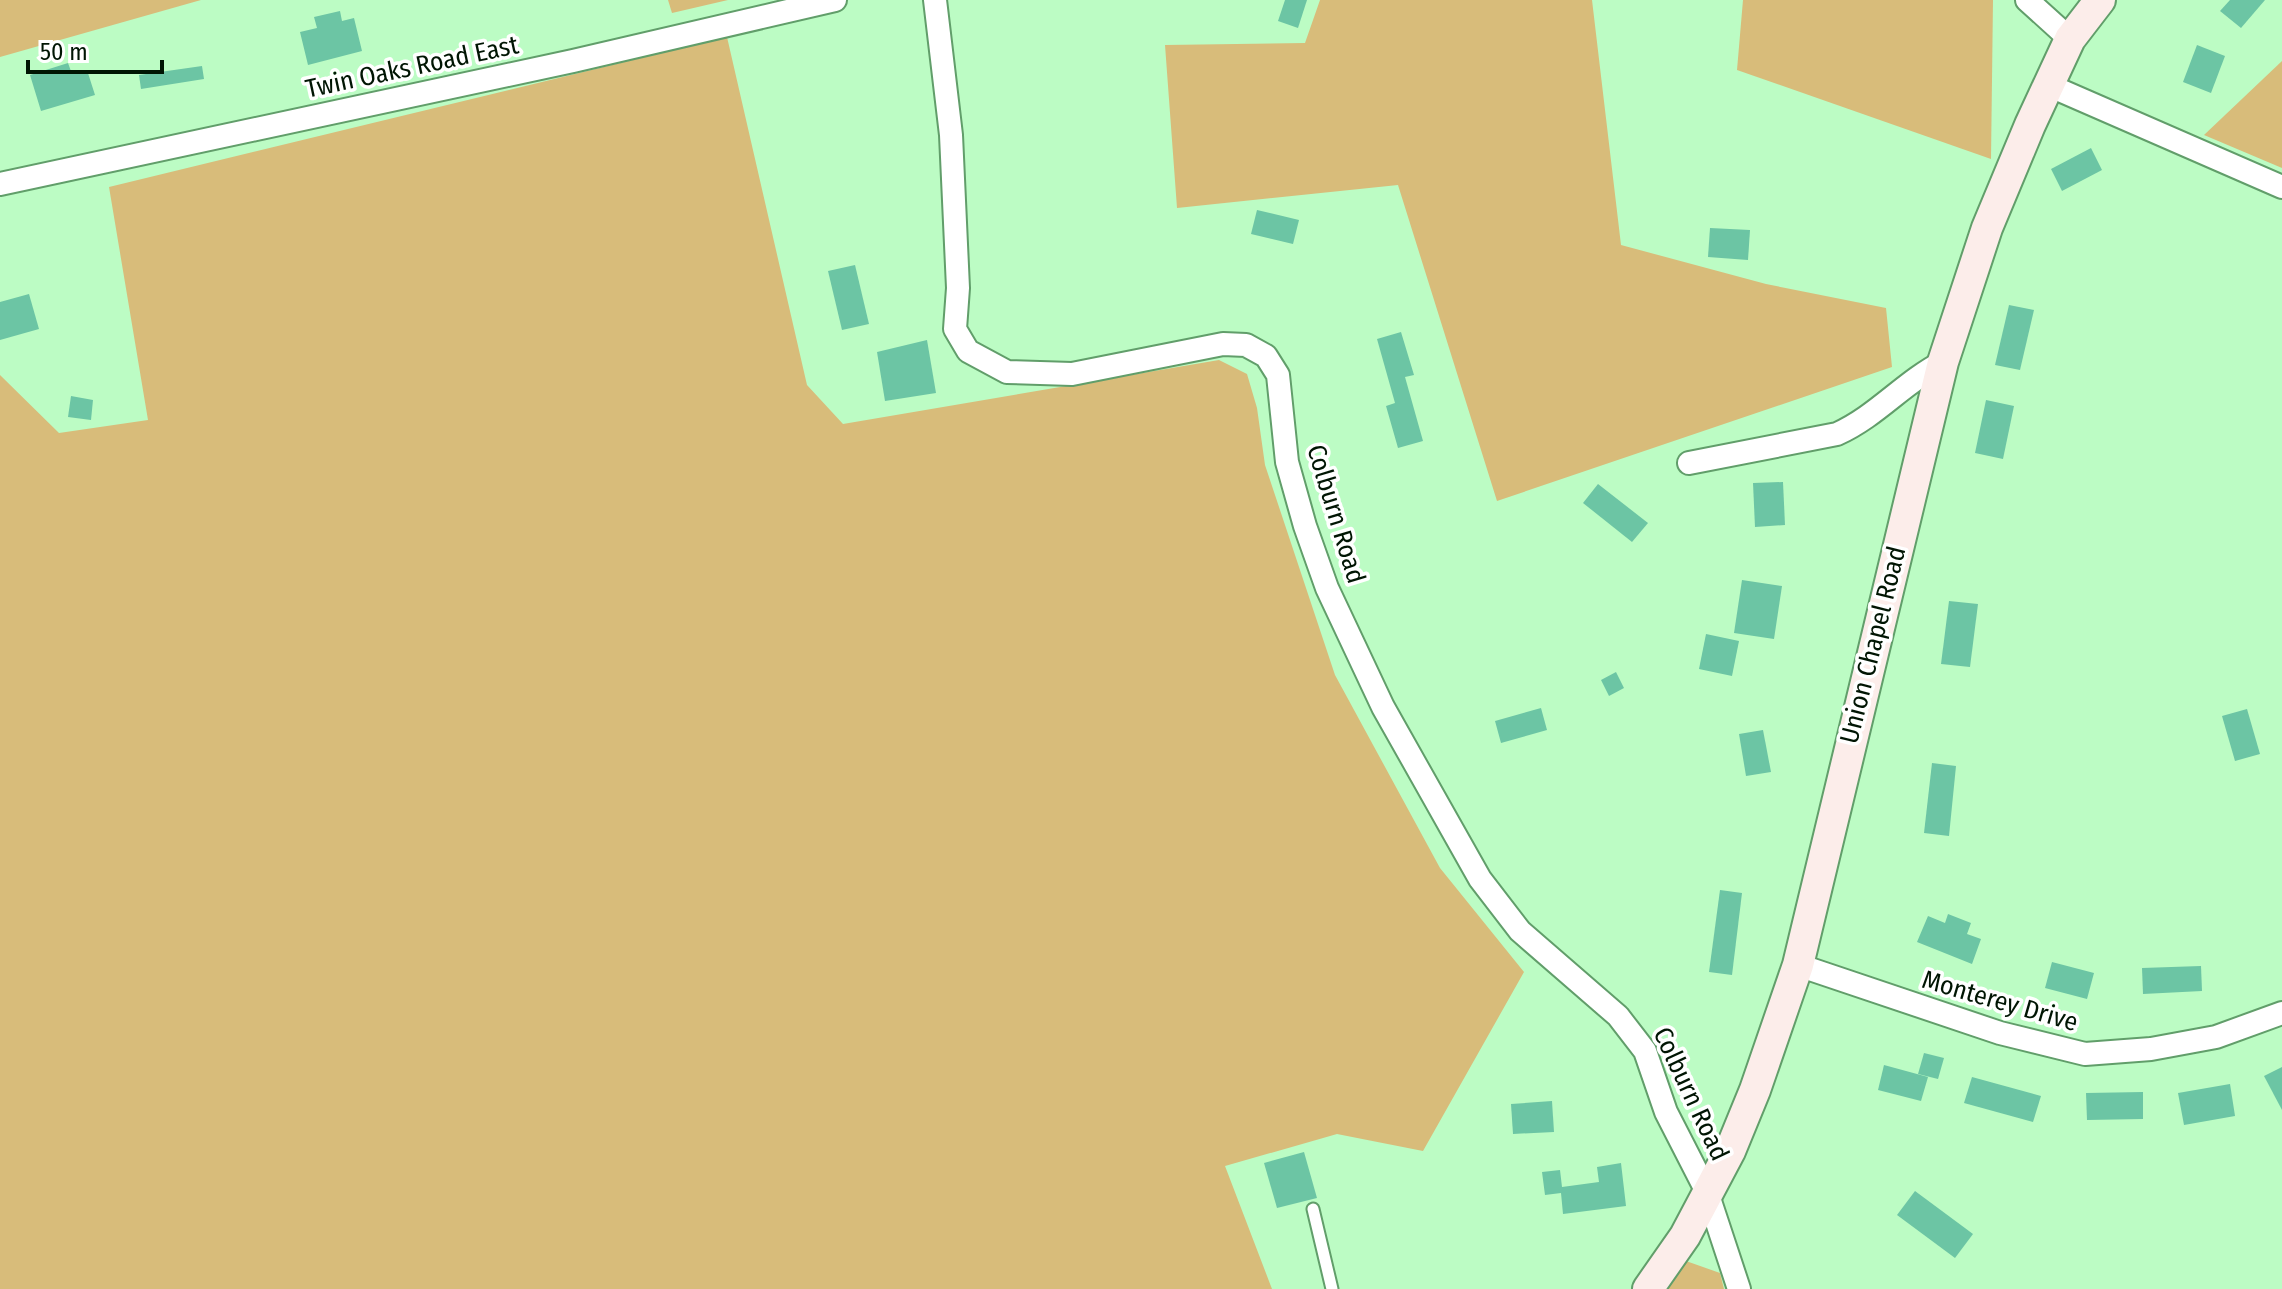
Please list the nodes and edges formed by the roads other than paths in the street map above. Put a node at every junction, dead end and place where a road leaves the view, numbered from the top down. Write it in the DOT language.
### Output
graph roads {
  1 [pos="835,0"];
  2 [pos="935,0"];
  3 [pos="2027,0"];
  4 [pos="2100,0"];
  5 [pos="2070,39"];
  6 [pos="2048,85"];
  7 [pos="0,184"];
  8 [pos="2282,187"];
  9 [pos="1943,362"];
  10 [pos="1689,463"];
  11 [pos="1798,965"];
  12 [pos="2282,1013"];
  13 [pos="1707,1192"];
  14 [pos="1313,1209"];
  15 [pos="1332,1289"];
  16 [pos="1648,1289"];
  17 [pos="1739,1289"];
  1 -- 7 [label="street, Twin Oaks Road East"];
  2 -- 13 [label="street, Colburn Road"];
  3 -- 5 [label="street"];
  4 -- 5 [label="street, Union Chapel Road"];
  5 -- 6 [label="street, Union Chapel Road"];
  6 -- 8 [label="street"];
  6 -- 9 [label="street, Union Chapel Road"];
  9 -- 10 [label="street"];
  9 -- 11 [label="street, Union Chapel Road"];
  11 -- 12 [label="street, Monterey Drive"];
  11 -- 13 [label="street, Union Chapel Road"];
  13 -- 16 [label="street, Union Chapel Road"];
  13 -- 17 [label="street, Colburn Road"];
  14 -- 15 [label="lane"];
}
